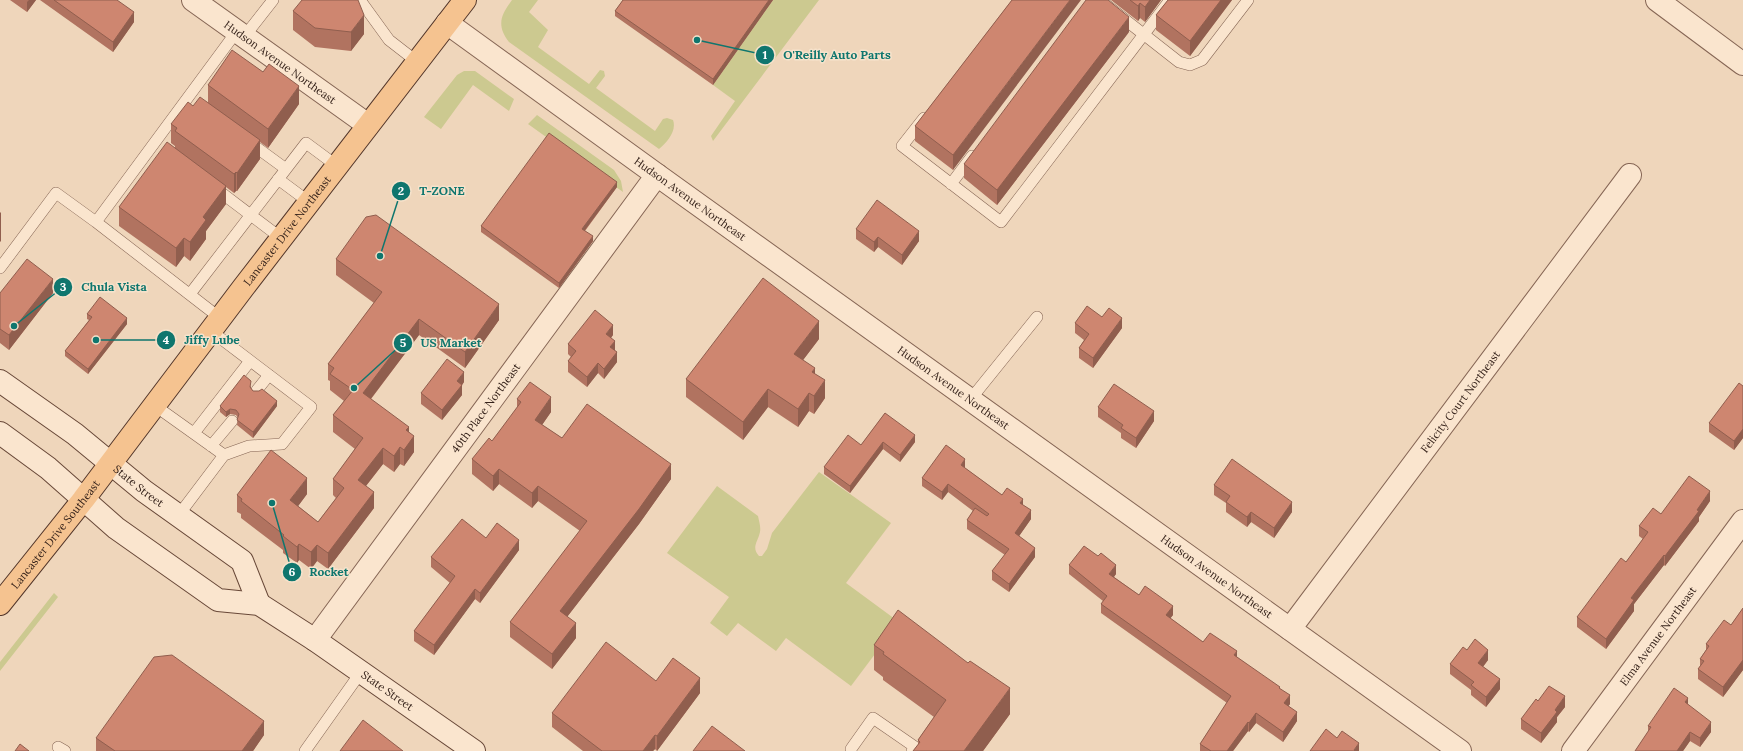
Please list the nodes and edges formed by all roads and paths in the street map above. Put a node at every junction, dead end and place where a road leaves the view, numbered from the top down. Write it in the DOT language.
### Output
graph roads {
  1 [pos="273,0"];
  2 [pos="360,0"];
  3 [pos="465,0"];
  4 [pos="1100,0"];
  5 [pos="1170,0"];
  6 [pos="1248,0"];
  7 [pos="1657,0"];
  8 [pos="199,2"];
  9 [pos="447,23"];
  10 [pos="240,34"];
  11 [pos="1143,34"];
  12 [pos="416,62"];
  13 [pos="1743,64"];
  14 [pos="930,110"];
  15 [pos="368,125"];
  16 [pos="243,138"];
  17 [pos="980,146"];
  18 [pos="336,166"];
  19 [pos="286,169"];
  20 [pos="656,175"];
  21 [pos="1630,175"];
  22 [pos="278,179"];
  23 [pos="209,183"];
  24 [pos="951,184"];
  25 [pos="309,202"];
  26 [pos="251,214"];
  27 [pos="96,222"];
  28 [pos="281,238"];
  29 [pos="0,268"];
  30 [pos="190,294"];
  31 [pos="1037,316"];
  32 [pos="215,324"];
  33 [pos="250,361"];
  34 [pos="269,375"];
  35 [pos="0,380"];
  36 [pos="257,390"];
  37 [pos="970,400"];
  38 [pos="154,405"];
  39 [pos="232,421"];
  40 [pos="0,433"];
  41 [pos="194,433"];
  42 [pos="211,446"];
  43 [pos="224,455"];
  44 [pos="110,463"];
  45 [pos="84,500"];
  46 [pos="178,516"];
  47 [pos="1743,521"];
  48 [pos="2,598"];
  49 [pos="259,604"];
  50 [pos="1290,629"];
  51 [pos="315,640"];
  52 [pos="361,672"];
  53 [pos="851,749"];
  54 [pos="305,751"];
  55 [pos="474,751"];
  56 [pos="912,751"];
  57 [pos="1460,751"];
  58 [pos="1573,751"];
  1 -- 10 [label="lane"];
  2 -- 12 [label="lane"];
  3 -- 9 [label="main road, Lancaster Drive Northeast"];
  4 -- 11 [label="lane"];
  5 -- 11 [label="lane"];
  6 -- 11 [label="lane"];
  7 -- 13 [label="street"];
  8 -- 10 [label="street, Hudson Avenue Northeast"];
  9 -- 12 [label="main road, Lancaster Drive Northeast"];
  9 -- 20 [label="street, Hudson Avenue Northeast"];
  10 -- 15 [label="street, Hudson Avenue Northeast"];
  10 -- 27 [label="lane"];
  11 -- 24 [label="lane"];
  12 -- 15 [label="main road, Lancaster Drive Northeast"];
  14 -- 24 [label="lane"];
  15 -- 18 [label="main road, Lancaster Drive Northeast"];
  16 -- 19 [label="lane"];
  17 -- 24 [label="lane"];
  18 -- 19 [label="lane"];
  18 -- 25 [label="main road, Lancaster Drive Northeast"];
  19 -- 22 [label="lane"];
  20 -- 37 [label="street, Hudson Avenue Northeast"];
  20 -- 51 [label="street, 40th Place Northeast"];
  21 -- 50 [label="street, Felicity Court Northeast"];
  22 -- 25 [label="lane"];
  22 -- 26 [label="lane"];
  23 -- 26 [label="lane"];
  25 -- 28 [label="main road, Lancaster Drive Northeast"];
  26 -- 28 [label="lane"];
  26 -- 30 [label="lane"];
  27 -- 29 [label="lane"];
  27 -- 30 [label="lane"];
  28 -- 32 [label="main road, Lancaster Drive Northeast"];
  30 -- 32 [label="lane"];
  31 -- 37 [label="lane"];
  32 -- 33 [label="lane"];
  32 -- 38 [label="main road, Lancaster Drive Northeast"];
  33 -- 34 [label="lane"];
  33 -- 41 [label="lane"];
  34 -- 36 [label="lane"];
  34 -- 43 [label="lane"];
  35 -- 44 [label="street, State Street"];
  37 -- 50 [label="street, Hudson Avenue Northeast"];
  38 -- 41 [label="lane"];
  38 -- 44 [label="main road, Lancaster Drive Northeast"];
  39 -- 42 [label="lane"];
  40 -- 45 [label="street, State Street"];
  41 -- 42 [label="lane"];
  42 -- 43 [label="lane"];
  43 -- 46 [label="lane"];
  44 -- 45 [label="main road, Lancaster Drive Southeast"];
  44 -- 46 [label="street, State Street"];
  45 -- 48 [label="main road, Lancaster Drive Southeast"];
  45 -- 49 [label="street, State Street"];
  46 -- 49 [label="street, State Street"];
  47 -- 58 [label="street, Elma Avenue Northeast"];
  49 -- 51 [label="street, State Street"];
  50 -- 57 [label="street, Hudson Avenue Northeast"];
  51 -- 52 [label="street, State Street"];
  52 -- 54 [label="lane"];
  52 -- 55 [label="street, State Street"];
  53 -- 56 [label="lane"];
}
